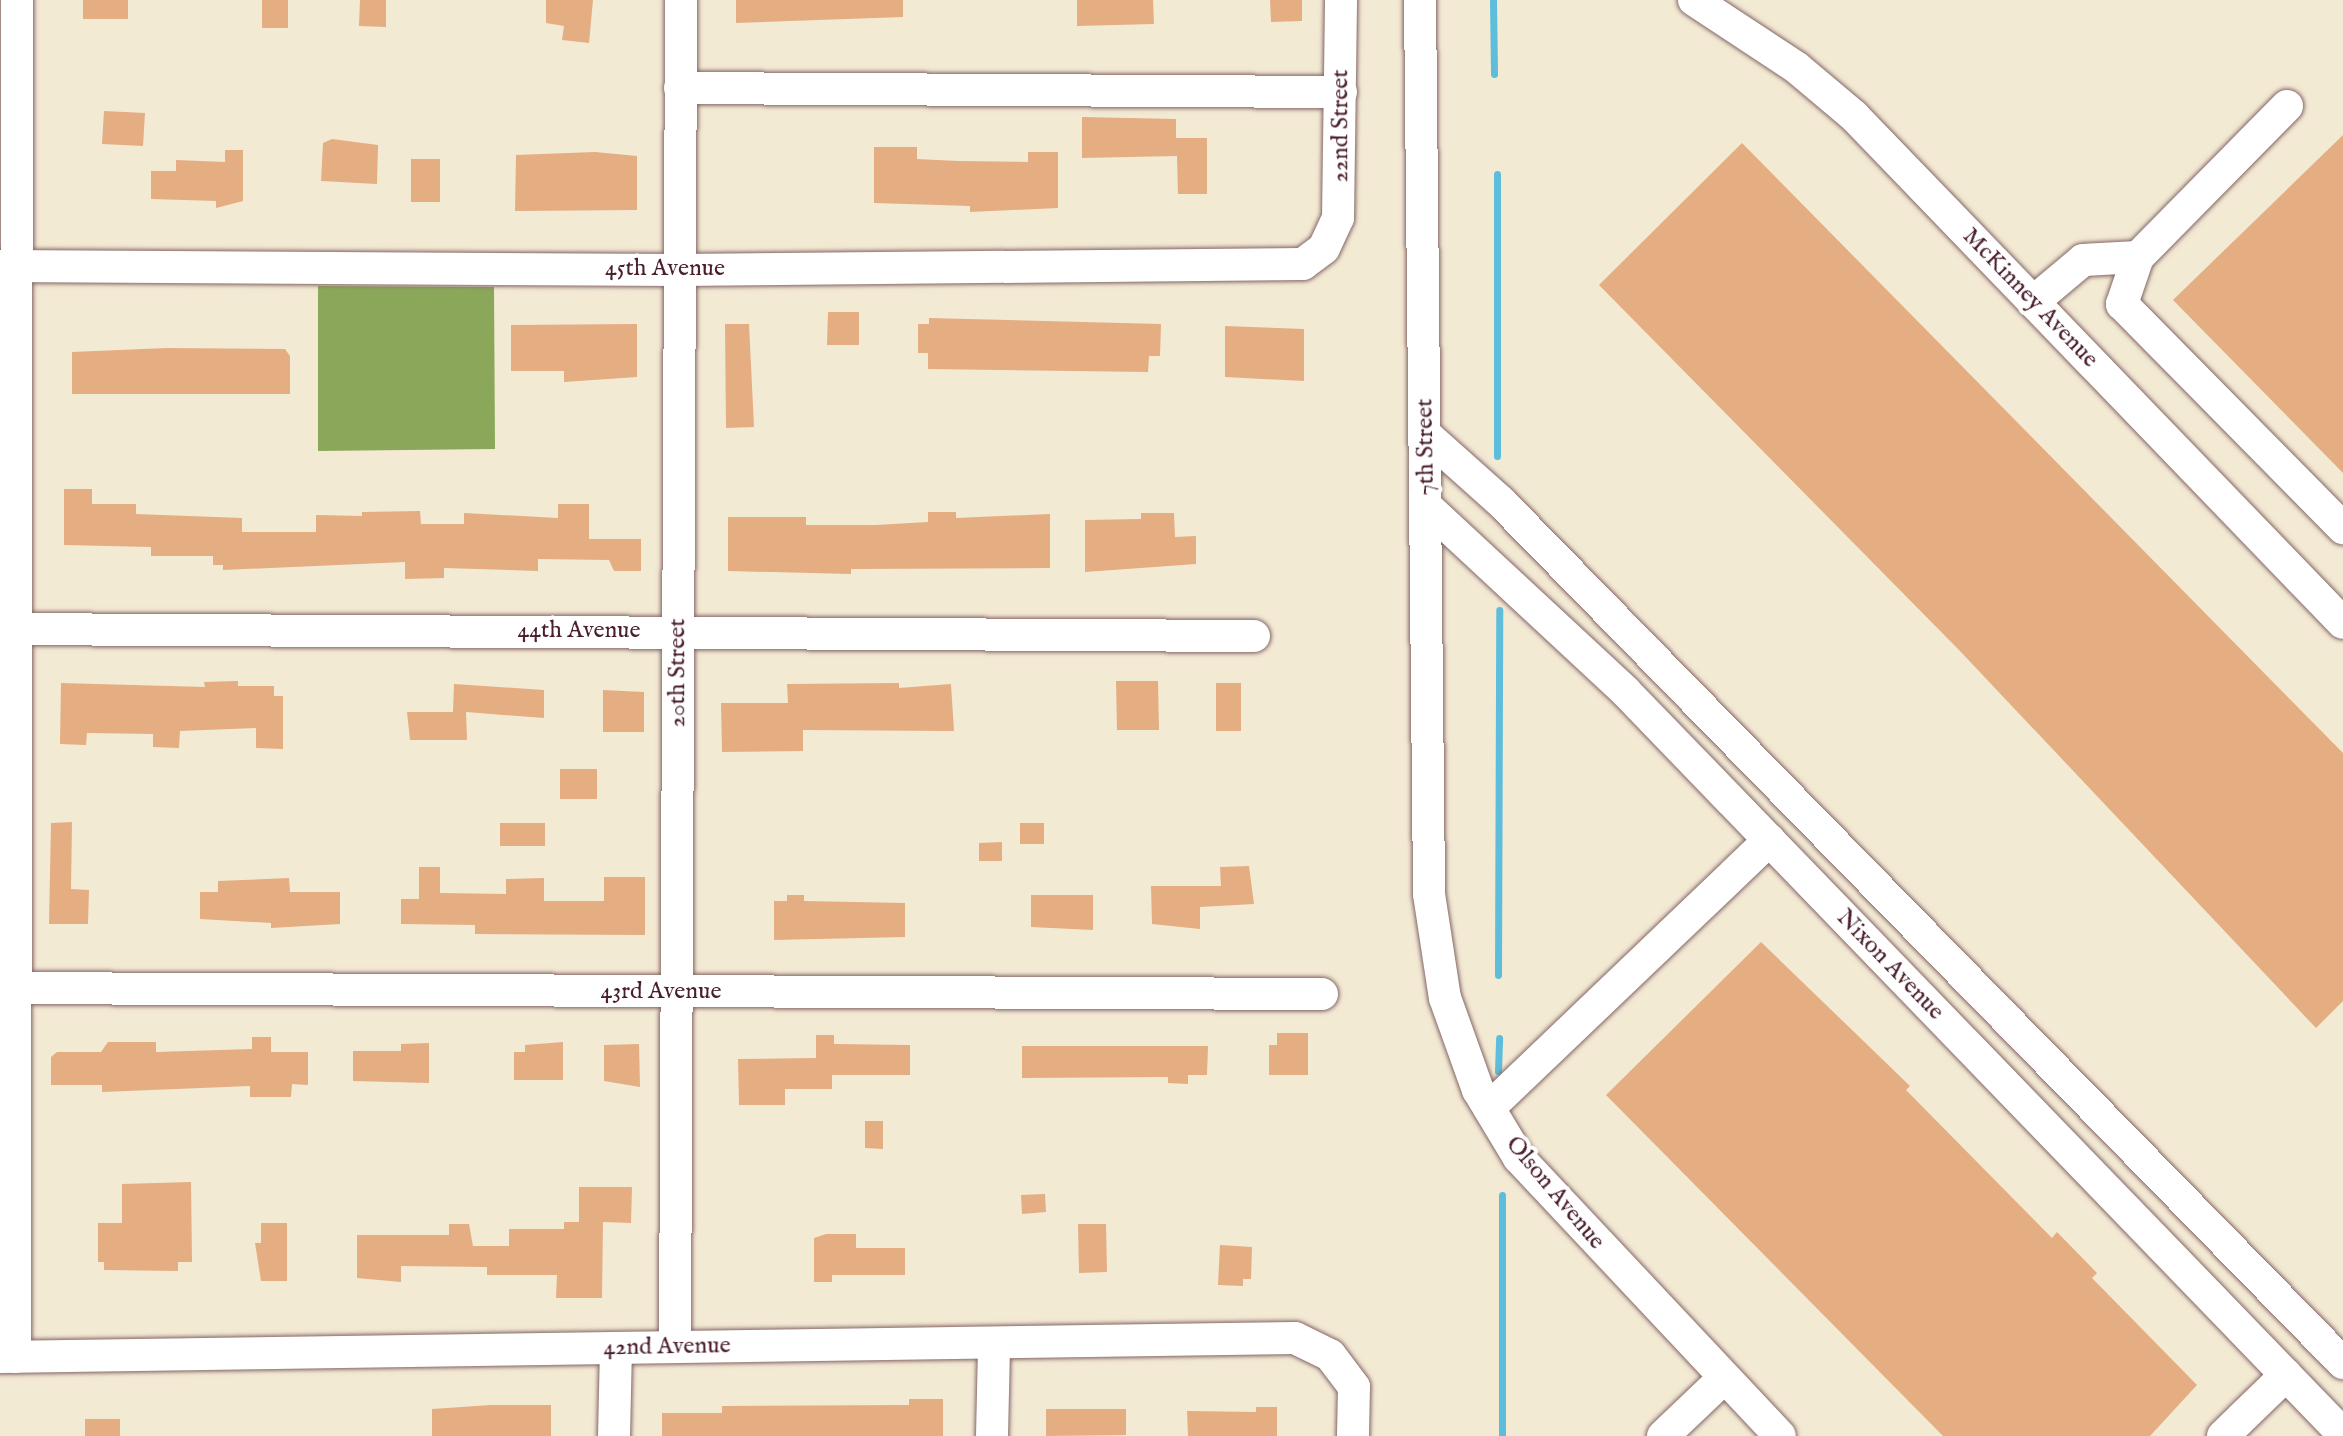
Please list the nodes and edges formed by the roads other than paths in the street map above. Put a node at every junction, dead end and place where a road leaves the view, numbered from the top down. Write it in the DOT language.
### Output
graph roads {
  1 [pos="17,0"];
  2 [pos="681,0"];
  3 [pos="1341,0"];
  4 [pos="1420,0"];
  5 [pos="1694,0"];
  6 [pos="680,88"];
  7 [pos="1341,92"];
  8 [pos="2287,106"];
  9 [pos="1324,248"];
  10 [pos="2138,257"];
  11 [pos="8,266"];
  12 [pos="679,270"];
  13 [pos="2033,302"];
  14 [pos="1425,434"];
  15 [pos="1426,506"];
  16 [pos="2343,528"];
  17 [pos="2343,623"];
  18 [pos="7,629"];
  19 [pos="678,632"];
  20 [pos="1254,636"];
  21 [pos="1769,840"];
  22 [pos="1429,894"];
  23 [pos="8,988"];
  24 [pos="678,993"];
  25 [pos="1322,994"];
  26 [pos="1489,1108"];
  27 [pos="994,1345"];
  28 [pos="675,1347"];
  29 [pos="616,1348"];
  30 [pos="8,1357"];
  31 [pos="2343,1363"];
  32 [pos="2286,1375"];
  33 [pos="1724,1378"];
  34 [pos="2343,1434"];
  35 [pos="614,1436"];
  36 [pos="992,1436"];
  37 [pos="1353,1436"];
  38 [pos="1663,1436"];
  39 [pos="1780,1436"];
  40 [pos="2223,1436"];
  1 -- 11 [label="street"];
  2 -- 6 [label="street, 20th Street"];
  3 -- 7 [label="street, 22nd Street"];
  4 -- 14 [label="street, 7th Street"];
  5 -- 13 [label="street, McKinney Avenue"];
  6 -- 7 [label="street"];
  6 -- 12 [label="street, 20th Street"];
  7 -- 9 [label="street, 22nd Street"];
  8 -- 10 [label="street"];
  9 -- 12 [label="street, 45th Avenue"];
  10 -- 13 [label="street"];
  10 -- 16 [label="street"];
  11 -- 12 [label="street, 45th Avenue"];
  11 -- 18 [label="street"];
  12 -- 19 [label="street, 20th Street"];
  13 -- 17 [label="street, McKinney Avenue"];
  14 -- 15 [label="street, 7th Street"];
  14 -- 31 [label="street"];
  15 -- 21 [label="street, Nixon Avenue"];
  15 -- 22 [label="street, 7th Street"];
  18 -- 19 [label="street, 44th Avenue"];
  18 -- 23 [label="street"];
  19 -- 20 [label="street, 44th Avenue"];
  19 -- 24 [label="street, 20th Street"];
  21 -- 26 [label="street"];
  21 -- 32 [label="street, Nixon Avenue"];
  22 -- 26 [label="street, Olson Avenue"];
  23 -- 24 [label="street, 43rd Avenue"];
  23 -- 30 [label="street"];
  24 -- 25 [label="street, 43rd Avenue"];
  24 -- 28 [label="street, 20th Street"];
  26 -- 33 [label="street, Olson Avenue"];
  27 -- 28 [label="street, 42nd Avenue"];
  27 -- 36 [label="street"];
  27 -- 37 [label="street, 42nd Avenue"];
  28 -- 29 [label="street, 42nd Avenue"];
  29 -- 30 [label="street, 42nd Avenue"];
  29 -- 35 [label="street"];
  32 -- 34 [label="street, Nixon Avenue"];
  32 -- 40 [label="street"];
  33 -- 38 [label="street"];
  33 -- 39 [label="street, Olson Avenue"];
}
